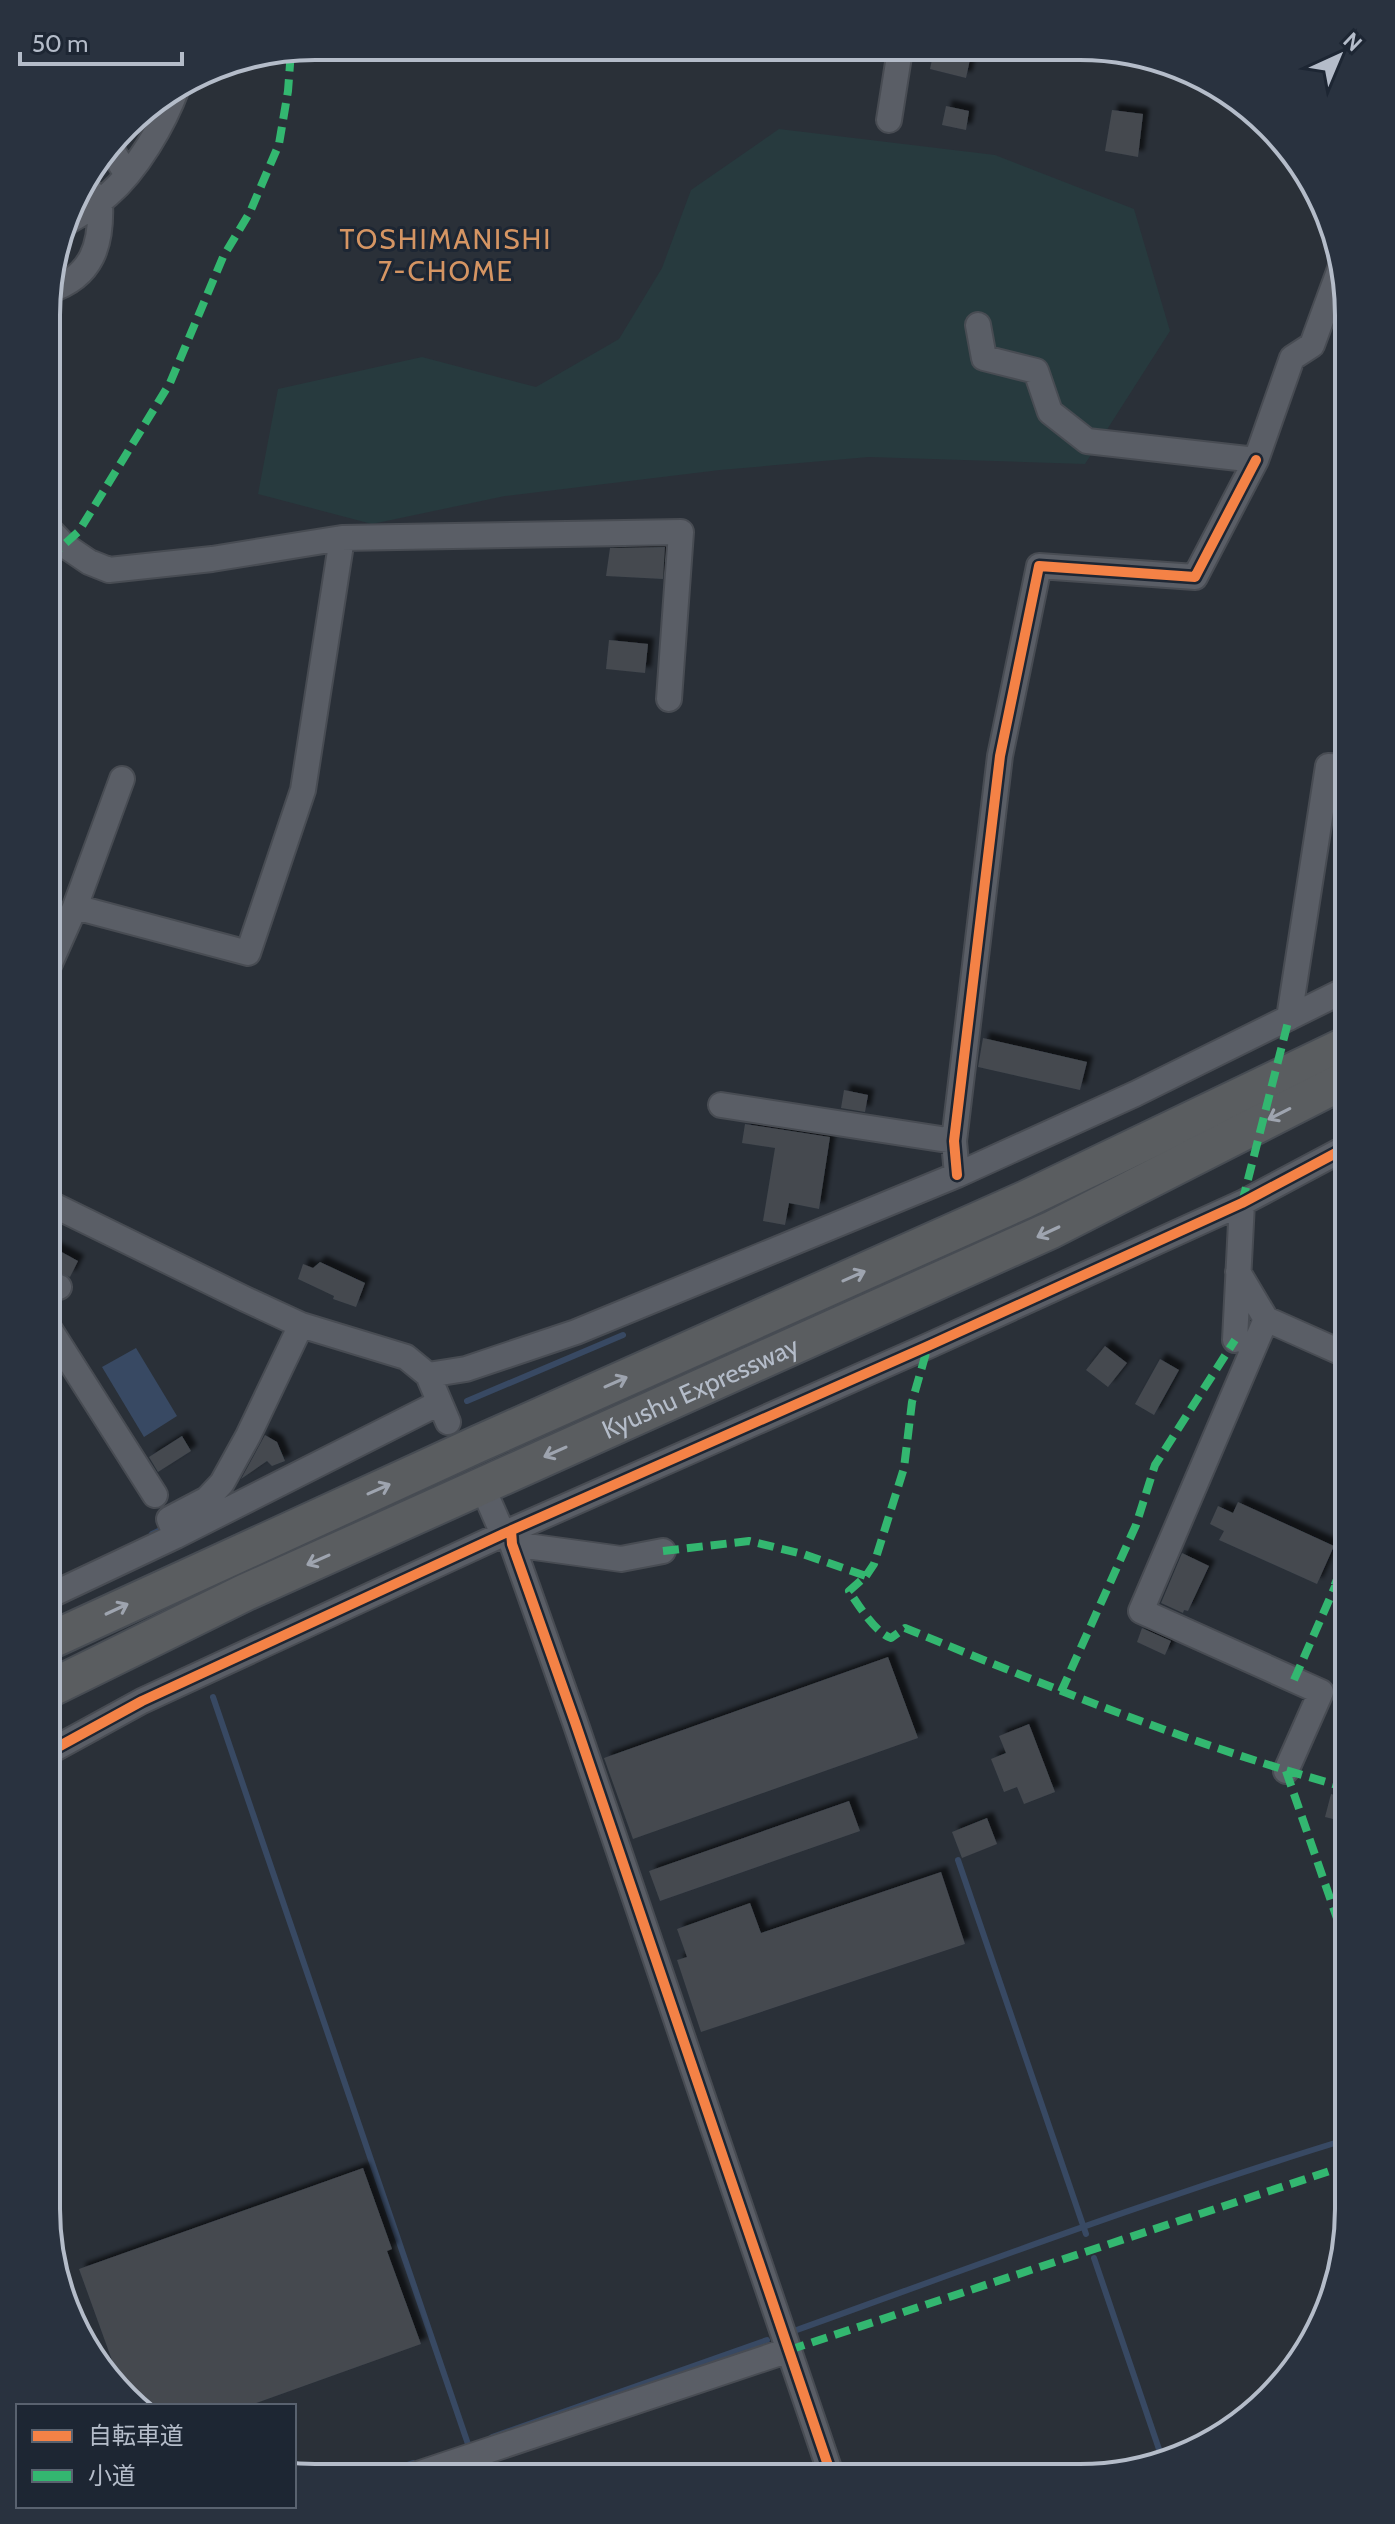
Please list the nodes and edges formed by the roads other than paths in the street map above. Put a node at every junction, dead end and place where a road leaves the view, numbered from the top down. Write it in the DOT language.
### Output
graph roads {
  1 [pos="898,60"];
  2 [pos="155,117"];
  3 [pos="889,120"];
  4 [pos="116,156"];
  5 [pos="127,175"];
  6 [pos="91,192"];
  7 [pos="100,202"];
  8 [pos="80,214"];
  9 [pos="62,285"];
  10 [pos="1333,287"];
  11 [pos="978,325"];
  12 [pos="1256,460"];
  13 [pos="342,538"];
  14 [pos="60,540"];
  15 [pos="669,699"];
  16 [pos="1335,766"];
  17 [pos="122,779"];
  18 [pos="75,907"];
  19 [pos="60,941"];
  20 [pos="1335,995"];
  21 [pos="1289,1018"];
  22 [pos="1335,1051"];
  23 [pos="1335,1085"];
  24 [pos="721,1105"];
  25 [pos="954,1141"];
  26 [pos="1335,1154"];
  27 [pos="957,1175"];
  28 [pos="1242,1203"];
  29 [pos="60,1208"];
  30 [pos="1238,1272"];
  31 [pos="1266,1319"];
  32 [pos="301,1325"];
  33 [pos="1235,1340"];
  34 [pos="60,1345"];
  35 [pos="1334,1350"];
  36 [pos="428,1375"];
  37 [pos="155,1495"];
  38 [pos="489,1502"];
  39 [pos="172,1527"];
  40 [pos="509,1537"];
  41 [pos="663,1551"];
  42 [pos="60,1590"];
  43 [pos="60,1636"];
  44 [pos="60,1684"];
  45 [pos="60,1746"];
  46 [pos="1286,1771"];
  47 [pos="789,2350"];
  48 [pos="448,2464"];
  49 [pos="828,2464"];
  1 -- 3 [label="street"];
  2 -- 5 [label="street"];
  4 -- 5 [label="street"];
  5 -- 7 [label="street"];
  6 -- 7 [label="street"];
  7 -- 8 [label="street"];
  7 -- 9 [label="street"];
  10 -- 12 [label="street"];
  11 -- 12 [label="street"];
  12 -- 25 [label="street"];
  13 -- 14 [label="street"];
  13 -- 15 [label="street"];
  13 -- 18 [label="street"];
  16 -- 21 [label="street"];
  17 -- 18 [label="street"];
  18 -- 19 [label="street"];
  20 -- 21 [label="street"];
  21 -- 27 [label="street"];
  43 -- 22 [label="highway, Kyushu Expressway, one-way"];
  23 -- 44 [label="highway, Kyushu Expressway, one-way"];
  24 -- 25 [label="street"];
  25 -- 27 [label="street"];
  26 -- 28 [label="street"];
  27 -- 36 [label="street"];
  28 -- 30 [label="street"];
  28 -- 40 [label="street"];
  29 -- 32 [label="street"];
  30 -- 31 [label="street"];
  30 -- 33 [label="street"];
  31 -- 35 [label="street"];
  31 -- 46 [label="street"];
  32 -- 36 [label="street"];
  32 -- 39 [label="street"];
  34 -- 37 [label="street"];
  36 -- 39 [label="street"];
  38 -- 40 [label="street"];
  39 -- 42 [label="street"];
  40 -- 41 [label="street"];
  40 -- 45 [label="street"];
  40 -- 47 [label="street"];
  47 -- 48 [label="street"];
  47 -- 49 [label="street"];
}
